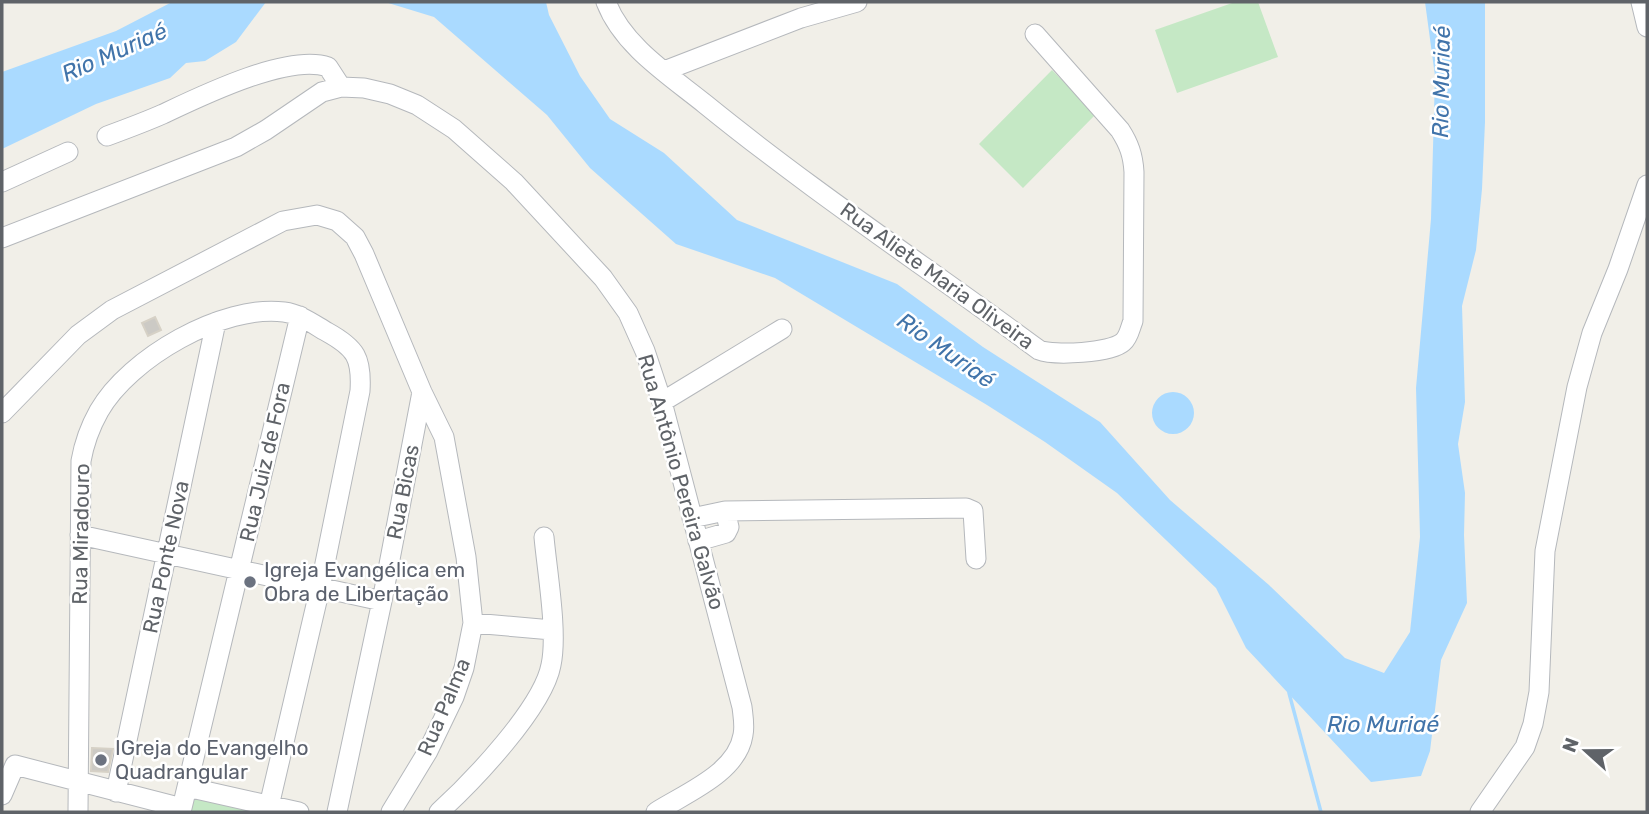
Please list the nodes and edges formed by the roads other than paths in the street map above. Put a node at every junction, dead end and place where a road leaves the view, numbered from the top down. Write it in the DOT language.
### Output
graph roads {
  1 [pos="606,2"];
  2 [pos="857,2"];
  3 [pos="1641,2"];
  4 [pos="1647,27"];
  5 [pos="1035,34"];
  6 [pos="664,71"];
  7 [pos="341,87"];
  8 [pos="107,136"];
  9 [pos="68,152"];
  10 [pos="2,182"];
  11 [pos="1647,185"];
  12 [pos="2,238"];
  13 [pos="300,316"];
  14 [pos="216,322"];
  15 [pos="782,329"];
  16 [pos="422,392"];
  17 [pos="662,402"];
  18 [pos="2,413"];
  19 [pos="725,511"];
  20 [pos="692,518"];
  21 [pos="80,536"];
  22 [pos="544,537"];
  23 [pos="698,541"];
  24 [pos="167,554"];
  25 [pos="976,559"];
  26 [pos="239,570"];
  27 [pos="320,588"];
  28 [pos="382,601"];
  29 [pos="473,623"];
  30 [pos="552,630"];
  31 [pos="78,783"];
  32 [pos="187,788"];
  33 [pos="116,792"];
  34 [pos="2,795"];
  35 [pos="269,806"];
  36 [pos="182,810"];
  37 [pos="78,812"];
  38 [pos="299,812"];
  39 [pos="337,812"];
  40 [pos="391,812"];
  41 [pos="439,812"];
  42 [pos="656,812"];
  43 [pos="1480,812"];
  1 -- 6 [label="street, Rua Aliete Maria Oliveira"];
  2 -- 6 [label="street"];
  3 -- 4 [label="street"];
  5 -- 6 [label="street, Rua Aliete Maria Oliveira"];
  7 -- 8 [label="street"];
  7 -- 12 [label="street, Rua Antônio Pereira Galvão"];
  7 -- 17 [label="street, Rua Antônio Pereira Galvão"];
  9 -- 10 [label="street"];
  11 -- 43 [label="street"];
  13 -- 14 [label="street, Rua Miradouro"];
  13 -- 26 [label="street, Rua Juiz de Fora"];
  13 -- 27 [label="street"];
  14 -- 21 [label="street, Rua Miradouro"];
  14 -- 24 [label="street, Rua Ponte Nova"];
  15 -- 17 [label="street"];
  16 -- 18 [label="street"];
  16 -- 28 [label="street, Rua Bicas"];
  16 -- 29 [label="street, Rua Palma"];
  17 -- 20 [label="street, Rua Antônio Pereira Galvão"];
  19 -- 20 [label="street"];
  19 -- 23 [label="street"];
  19 -- 25 [label="street"];
  20 -- 23 [label="street, Rua Antônio Pereira Galvão"];
  21 -- 24 [label="street"];
  21 -- 31 [label="street, Rua Miradouro"];
  22 -- 30 [label="street"];
  23 -- 42 [label="street, Rua Antônio Pereira Galvão"];
  24 -- 26 [label="street"];
  24 -- 33 [label="street, Rua Ponte Nova"];
  26 -- 27 [label="street"];
  26 -- 32 [label="street, Rua Juiz de Fora"];
  27 -- 28 [label="street"];
  27 -- 35 [label="street"];
  28 -- 39 [label="street, Rua Bicas"];
  29 -- 30 [label="street"];
  29 -- 40 [label="street, Rua Palma"];
  30 -- 41 [label="street"];
  31 -- 33 [label="street"];
  31 -- 34 [label="street"];
  31 -- 37 [label="street, Rua Miradouro"];
  32 -- 35 [label="street"];
  32 -- 36 [label="street, Rua Juiz de Fora"];
  33 -- 36 [label="street"];
  35 -- 38 [label="street"];
}
